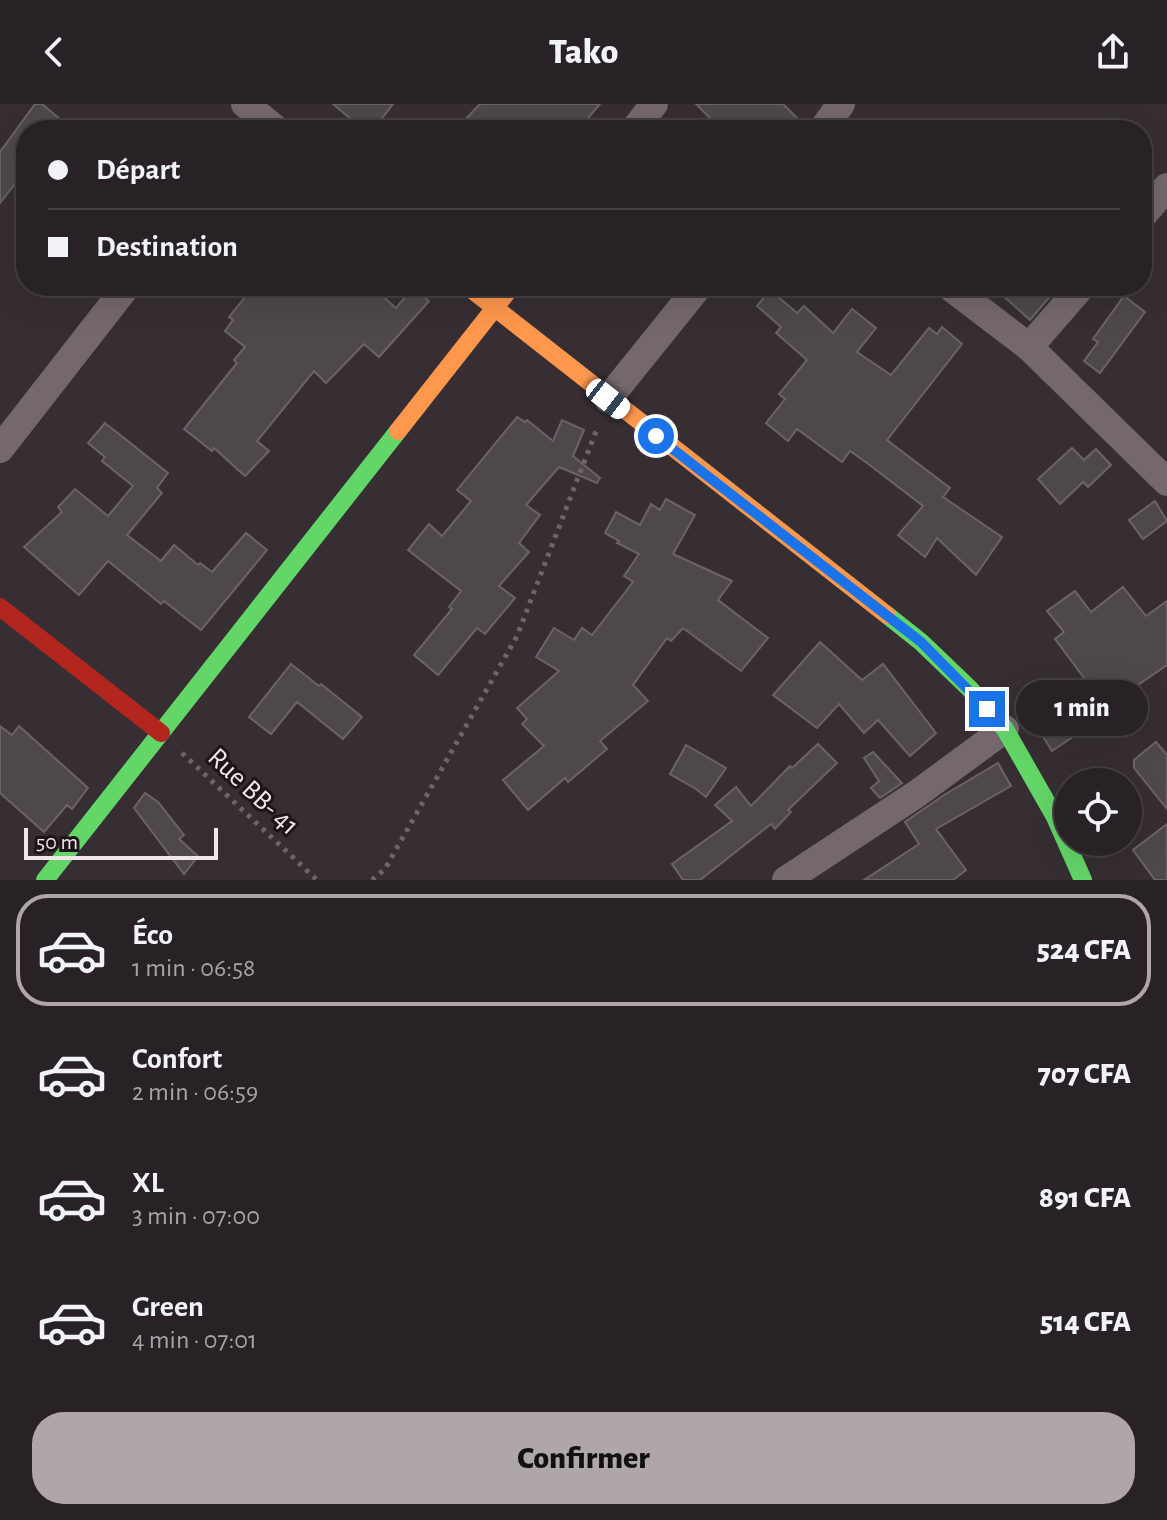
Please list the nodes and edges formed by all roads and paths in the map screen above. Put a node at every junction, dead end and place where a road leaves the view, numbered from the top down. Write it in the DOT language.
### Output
graph roads {
  1 [pos="654,104"];
  2 [pos="642,120"];
  3 [pos="1167,187"];
  4 [pos="1152,204"];
  5 [pos="119,296"];
  6 [pos="479,296"];
  7 [pos="504,296"];
  8 [pos="691,296"];
  9 [pos="962,296"];
  10 [pos="1073,296"];
  11 [pos="494,308"];
  12 [pos="1029,347"];
  13 [pos="608,399"];
  14 [pos="0,449"];
  15 [pos="1167,482"];
  16 [pos="0,607"];
  17 [pos="1005,729"];
  18 [pos="161,733"];
  19 [pos="45,880"];
  20 [pos="317,880"];
  21 [pos="372,880"];
  22 [pos="786,880"];
  23 [pos="1083,880"];
  1 -- 2 [label="street"];
  3 -- 4 [label="street"];
  5 -- 14 [label="street"];
  6 -- 11 [label="street"];
  7 -- 11 [label="street"];
  8 -- 13 [label="street"];
  9 -- 12 [label="street"];
  10 -- 12 [label="street"];
  11 -- 13 [label="street"];
  11 -- 18 [label="street"];
  12 -- 15 [label="street"];
  13 -- 17 [label="street"];
  13 -- 21 [label="path"];
  16 -- 18 [label="street"];
  17 -- 22 [label="street"];
  17 -- 23 [label="street"];
  18 -- 19 [label="street"];
  18 -- 20 [label="path, Rue BB- 41"];
}
